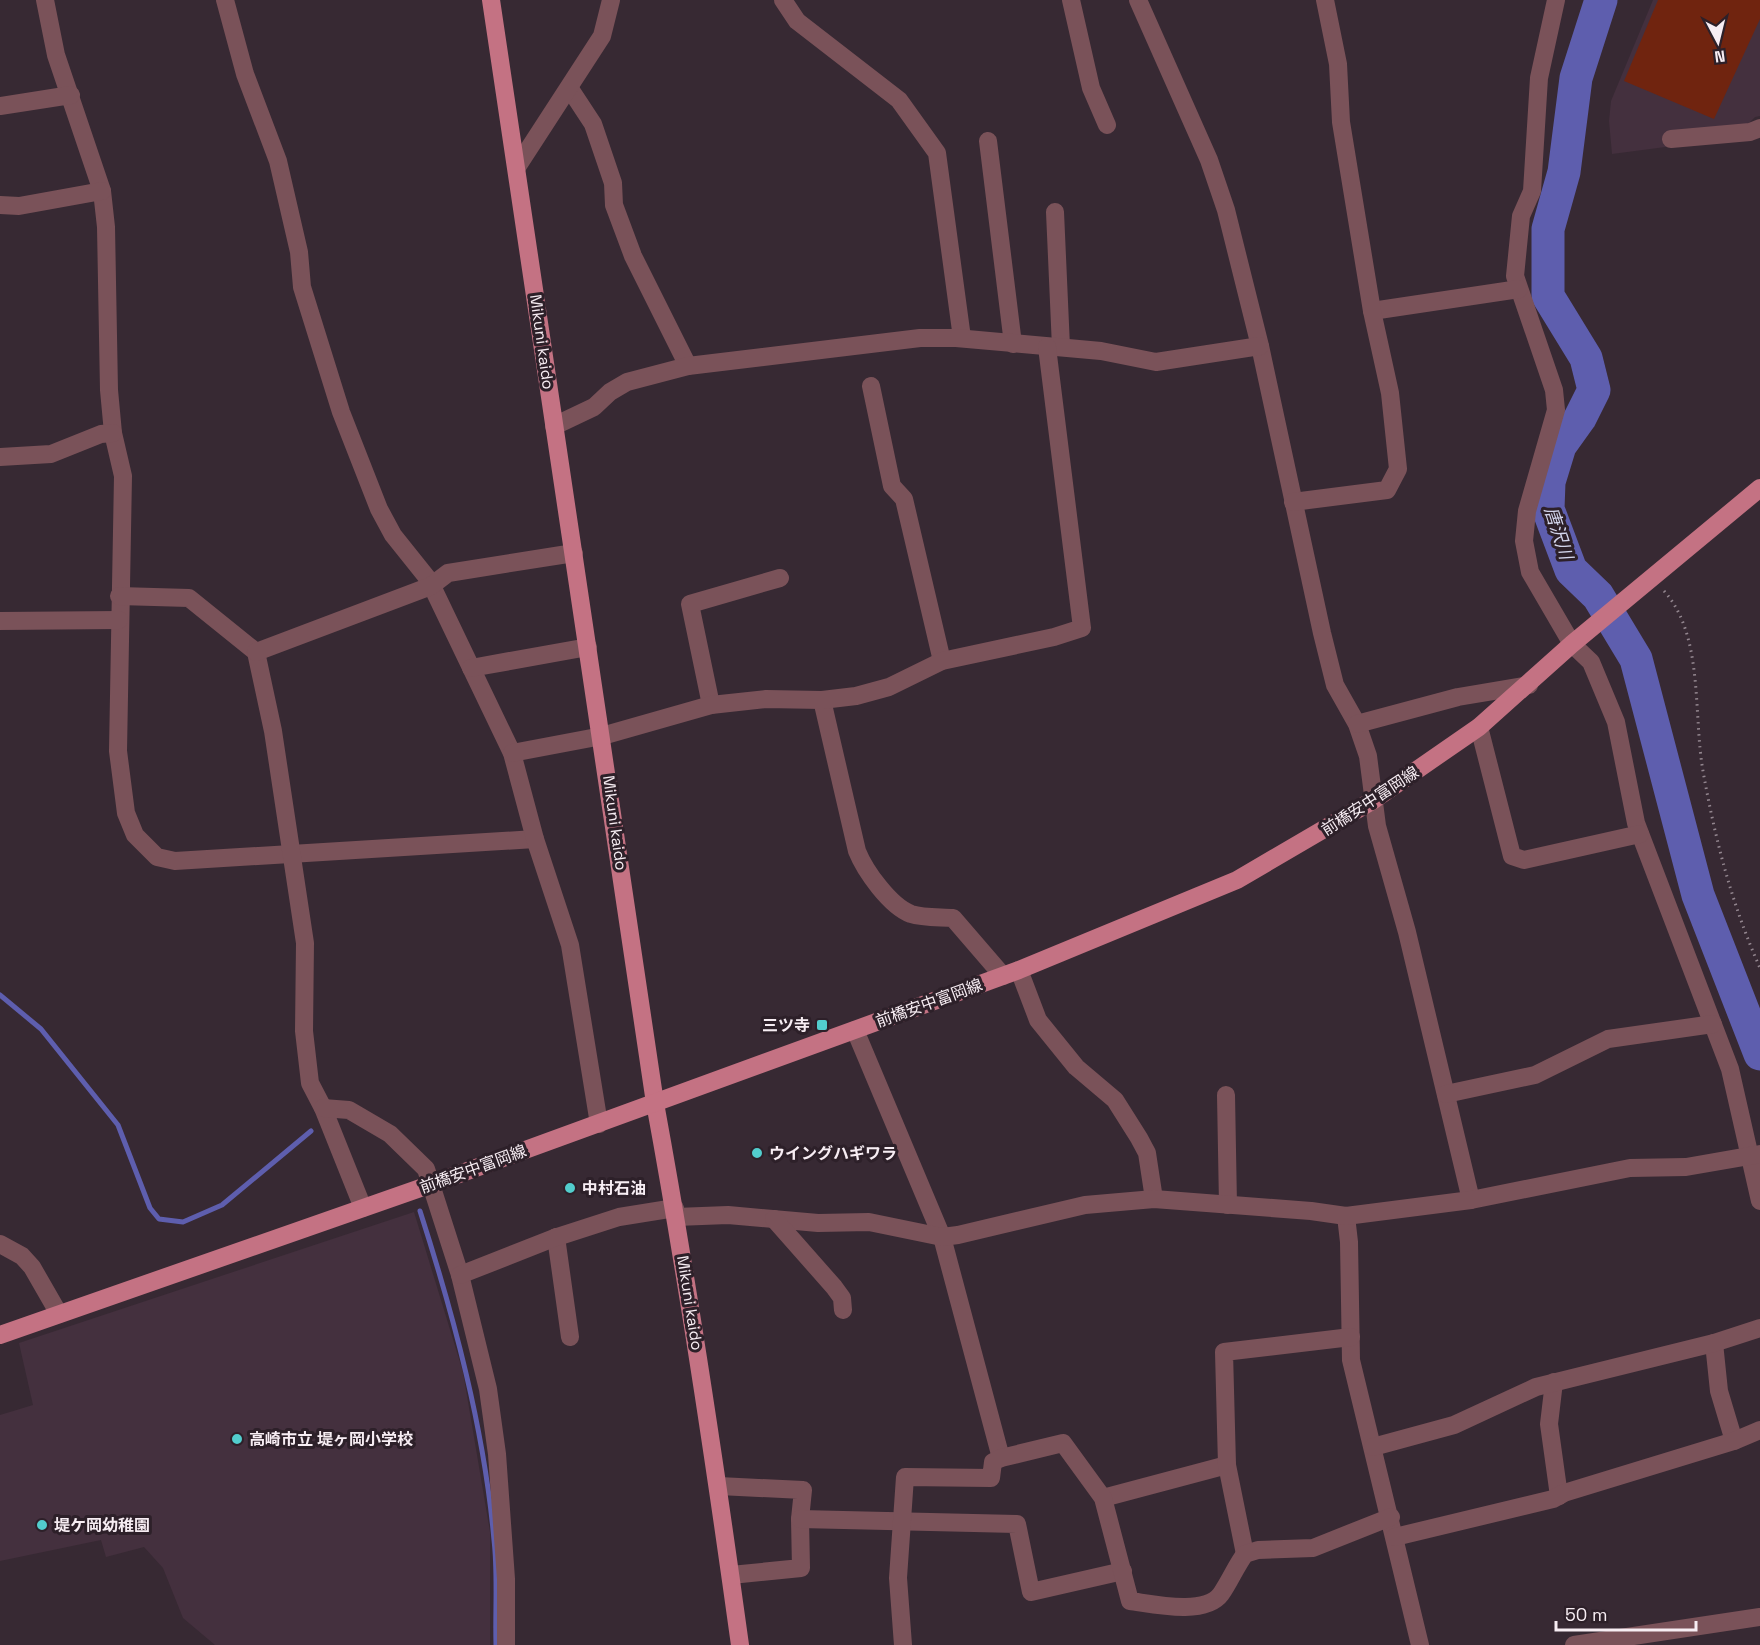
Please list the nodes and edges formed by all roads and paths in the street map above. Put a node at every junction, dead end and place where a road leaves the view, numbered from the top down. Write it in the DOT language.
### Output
graph roads {
  1 [pos="45,0"];
  2 [pos="225,0"];
  3 [pos="491,0"];
  4 [pos="611,0"];
  5 [pos="783,0"];
  6 [pos="1071,0"];
  7 [pos="1138,0"];
  8 [pos="1325,0"];
  9 [pos="1556,0"];
  10 [pos="570,88"];
  11 [pos="71,95"];
  12 [pos="0,106"];
  13 [pos="1107,124"];
  14 [pos="1760,128"];
  15 [pos="1671,139"];
  16 [pos="988,141"];
  17 [pos="517,167"];
  18 [pos="102,191"];
  19 [pos="0,205"];
  20 [pos="1055,212"];
  21 [pos="1519,289"];
  22 [pos="1372,311"];
  23 [pos="962,338"];
  24 [pos="1013,344"];
  25 [pos="1260,346"];
  26 [pos="1054,347"];
  27 [pos="688,366"];
  28 [pos="871,386"];
  29 [pos="554,426"];
  30 [pos="114,433"];
  31 [pos="0,458"];
  32 [pos="1760,488"];
  33 [pos="1293,502"];
  34 [pos="574,553"];
  35 [pos="780,578"];
  36 [pos="1653,579"];
  37 [pos="431,586"];
  38 [pos="119,596"];
  39 [pos="119,620"];
  40 [pos="0,621"];
  41 [pos="1572,644"];
  42 [pos="588,647"];
  43 [pos="256,652"];
  44 [pos="942,661"];
  45 [pos="471,668"];
  46 [pos="1529,685"];
  47 [pos="822,700"];
  48 [pos="711,705"];
  49 [pos="1357,724"];
  50 [pos="1479,727"];
  51 [pos="602,736"];
  52 [pos="512,753"];
  53 [pos="1372,801"];
  54 [pos="1640,834"];
  55 [pos="535,839"];
  56 [pos="293,852"];
  57 [pos="1760,969"];
  58 [pos="1011,973"];
  59 [pos="1713,1024"];
  60 [pos="855,1030"];
  61 [pos="1446,1094"];
  62 [pos="1226,1095"];
  63 [pos="655,1103"];
  64 [pos="323,1108"];
  65 [pos="599,1124"];
  66 [pos="1754,1155"];
  67 [pos="429,1185"];
  68 [pos="1154,1199"];
  69 [pos="1471,1200"];
  70 [pos="1760,1201"];
  71 [pos="1228,1205"];
  72 [pos="363,1208"];
  73 [pos="676,1212"];
  74 [pos="1346,1216"];
  75 [pos="774,1218"];
  76 [pos="556,1237"];
  77 [pos="942,1237"];
  78 [pos="0,1244"];
  79 [pos="460,1275"];
  80 [pos="843,1310"];
  81 [pos="59,1314"];
  82 [pos="1760,1328"];
  83 [pos="0,1335"];
  84 [pos="570,1337"];
  85 [pos="1351,1337"];
  86 [pos="1714,1343"];
  87 [pos="1554,1382"];
  88 [pos="1760,1430"];
  89 [pos="1734,1441"];
  90 [pos="1373,1447"];
  91 [pos="1001,1458"];
  92 [pos="1227,1465"];
  93 [pos="719,1486"];
  94 [pos="1559,1496"];
  95 [pos="1103,1498"];
  96 [pos="1391,1517"];
  97 [pos="800,1519"];
  98 [pos="900,1520"];
  99 [pos="1395,1537"];
  100 [pos="1245,1554"];
  101 [pos="1123,1571"];
  102 [pos="730,1575"];
  103 [pos="1760,1617"];
  104 [pos="506,1645"];
  105 [pos="740,1645"];
  106 [pos="903,1645"];
  107 [pos="1420,1645"];
  108 [pos="1574,1645"];
  1 -- 11 [label="street"];
  2 -- 37 [label="street"];
  3 -- 17 [label="main road, Mikuni kaido"];
  4 -- 10 [label="street"];
  5 -- 23 [label="street"];
  6 -- 13 [label="street"];
  7 -- 25 [label="street"];
  8 -- 22 [label="street"];
  9 -- 21 [label="street"];
  10 -- 17 [label="street"];
  10 -- 27 [label="street"];
  11 -- 12 [label="street"];
  11 -- 18 [label="street"];
  14 -- 15 [label="street"];
  16 -- 24 [label="street"];
  17 -- 29 [label="main road, Mikuni kaido"];
  18 -- 19 [label="street"];
  18 -- 30 [label="street"];
  20 -- 26 [label="street"];
  21 -- 22 [label="street"];
  21 -- 41 [label="street"];
  22 -- 33 [label="street"];
  23 -- 24 [label="street"];
  23 -- 27 [label="street"];
  24 -- 26 [label="street"];
  25 -- 26 [label="street"];
  25 -- 33 [label="street"];
  26 -- 44 [label="street"];
  27 -- 29 [label="street"];
  28 -- 44 [label="street"];
  29 -- 34 [label="main road, Mikuni kaido"];
  30 -- 31 [label="street"];
  30 -- 38 [label="street"];
  32 -- 36 [label="main road, 前橋安中富岡線"];
  33 -- 49 [label="street"];
  34 -- 37 [label="street"];
  34 -- 42 [label="main road, Mikuni kaido"];
  35 -- 48 [label="street"];
  36 -- 41 [label="main road, 前橋安中富岡線"];
  36 -- 57 [label="path"];
  37 -- 43 [label="street"];
  37 -- 45 [label="street"];
  38 -- 39 [label="street"];
  38 -- 43 [label="street"];
  39 -- 40 [label="street"];
  39 -- 56 [label="street"];
  41 -- 46 [label="main road, 前橋安中富岡線"];
  41 -- 54 [label="street"];
  42 -- 45 [label="street"];
  42 -- 51 [label="main road, Mikuni kaido"];
  43 -- 56 [label="street"];
  44 -- 47 [label="street"];
  45 -- 52 [label="street"];
  46 -- 49 [label="street"];
  46 -- 50 [label="main road, 前橋安中富岡線"];
  47 -- 48 [label="street"];
  47 -- 58 [label="street"];
  48 -- 51 [label="street"];
  49 -- 53 [label="street"];
  50 -- 53 [label="main road, 前橋安中富岡線"];
  50 -- 54 [label="street"];
  51 -- 52 [label="street"];
  51 -- 63 [label="main road, Mikuni kaido"];
  52 -- 55 [label="street"];
  53 -- 58 [label="main road, 前橋安中富岡線"];
  53 -- 61 [label="street"];
  54 -- 59 [label="street"];
  55 -- 56 [label="street"];
  55 -- 65 [label="street"];
  56 -- 64 [label="street"];
  58 -- 60 [label="main road, 前橋安中富岡線"];
  58 -- 68 [label="street"];
  59 -- 61 [label="street"];
  59 -- 66 [label="street"];
  60 -- 63 [label="main road, 前橋安中富岡線"];
  60 -- 77 [label="street"];
  61 -- 69 [label="street"];
  62 -- 71 [label="street"];
  63 -- 65 [label="main road, 前橋安中富岡線"];
  63 -- 73 [label="main road, Mikuni kaido"];
  64 -- 67 [label="street"];
  64 -- 72 [label="street"];
  65 -- 67 [label="main road, 前橋安中富岡線"];
  66 -- 69 [label="street"];
  66 -- 70 [label="street"];
  67 -- 72 [label="main road, 前橋安中富岡線"];
  67 -- 79 [label="street"];
  68 -- 71 [label="street"];
  68 -- 77 [label="street"];
  69 -- 74 [label="street"];
  71 -- 74 [label="street"];
  72 -- 81 [label="main road, 前橋安中富岡線"];
  73 -- 75 [label="street"];
  73 -- 76 [label="street"];
  73 -- 93 [label="main road, Mikuni kaido"];
  74 -- 85 [label="street"];
  75 -- 77 [label="street"];
  75 -- 80 [label="street"];
  76 -- 79 [label="street"];
  76 -- 84 [label="street"];
  77 -- 91 [label="street"];
  78 -- 81 [label="street"];
  79 -- 104 [label="street"];
  81 -- 83 [label="main road, 前橋安中富岡線"];
  82 -- 86 [label="street"];
  85 -- 90 [label="street"];
  85 -- 92 [label="street"];
  86 -- 87 [label="street"];
  86 -- 89 [label="street"];
  87 -- 90 [label="street"];
  87 -- 94 [label="street"];
  88 -- 89 [label="street"];
  89 -- 94 [label="street"];
  90 -- 96 [label="street"];
  91 -- 95 [label="street"];
  91 -- 98 [label="street"];
  92 -- 95 [label="street"];
  92 -- 100 [label="street"];
  93 -- 97 [label="street"];
  93 -- 102 [label="main road, Mikuni kaido"];
  94 -- 99 [label="street"];
  95 -- 101 [label="street"];
  96 -- 99 [label="street"];
  96 -- 100 [label="street"];
  97 -- 98 [label="street"];
  97 -- 102 [label="street"];
  98 -- 101 [label="street"];
  98 -- 106 [label="street"];
  99 -- 107 [label="street"];
  100 -- 101 [label="street"];
  102 -- 105 [label="main road, Mikuni kaido"];
  103 -- 108 [label="street"];
}
